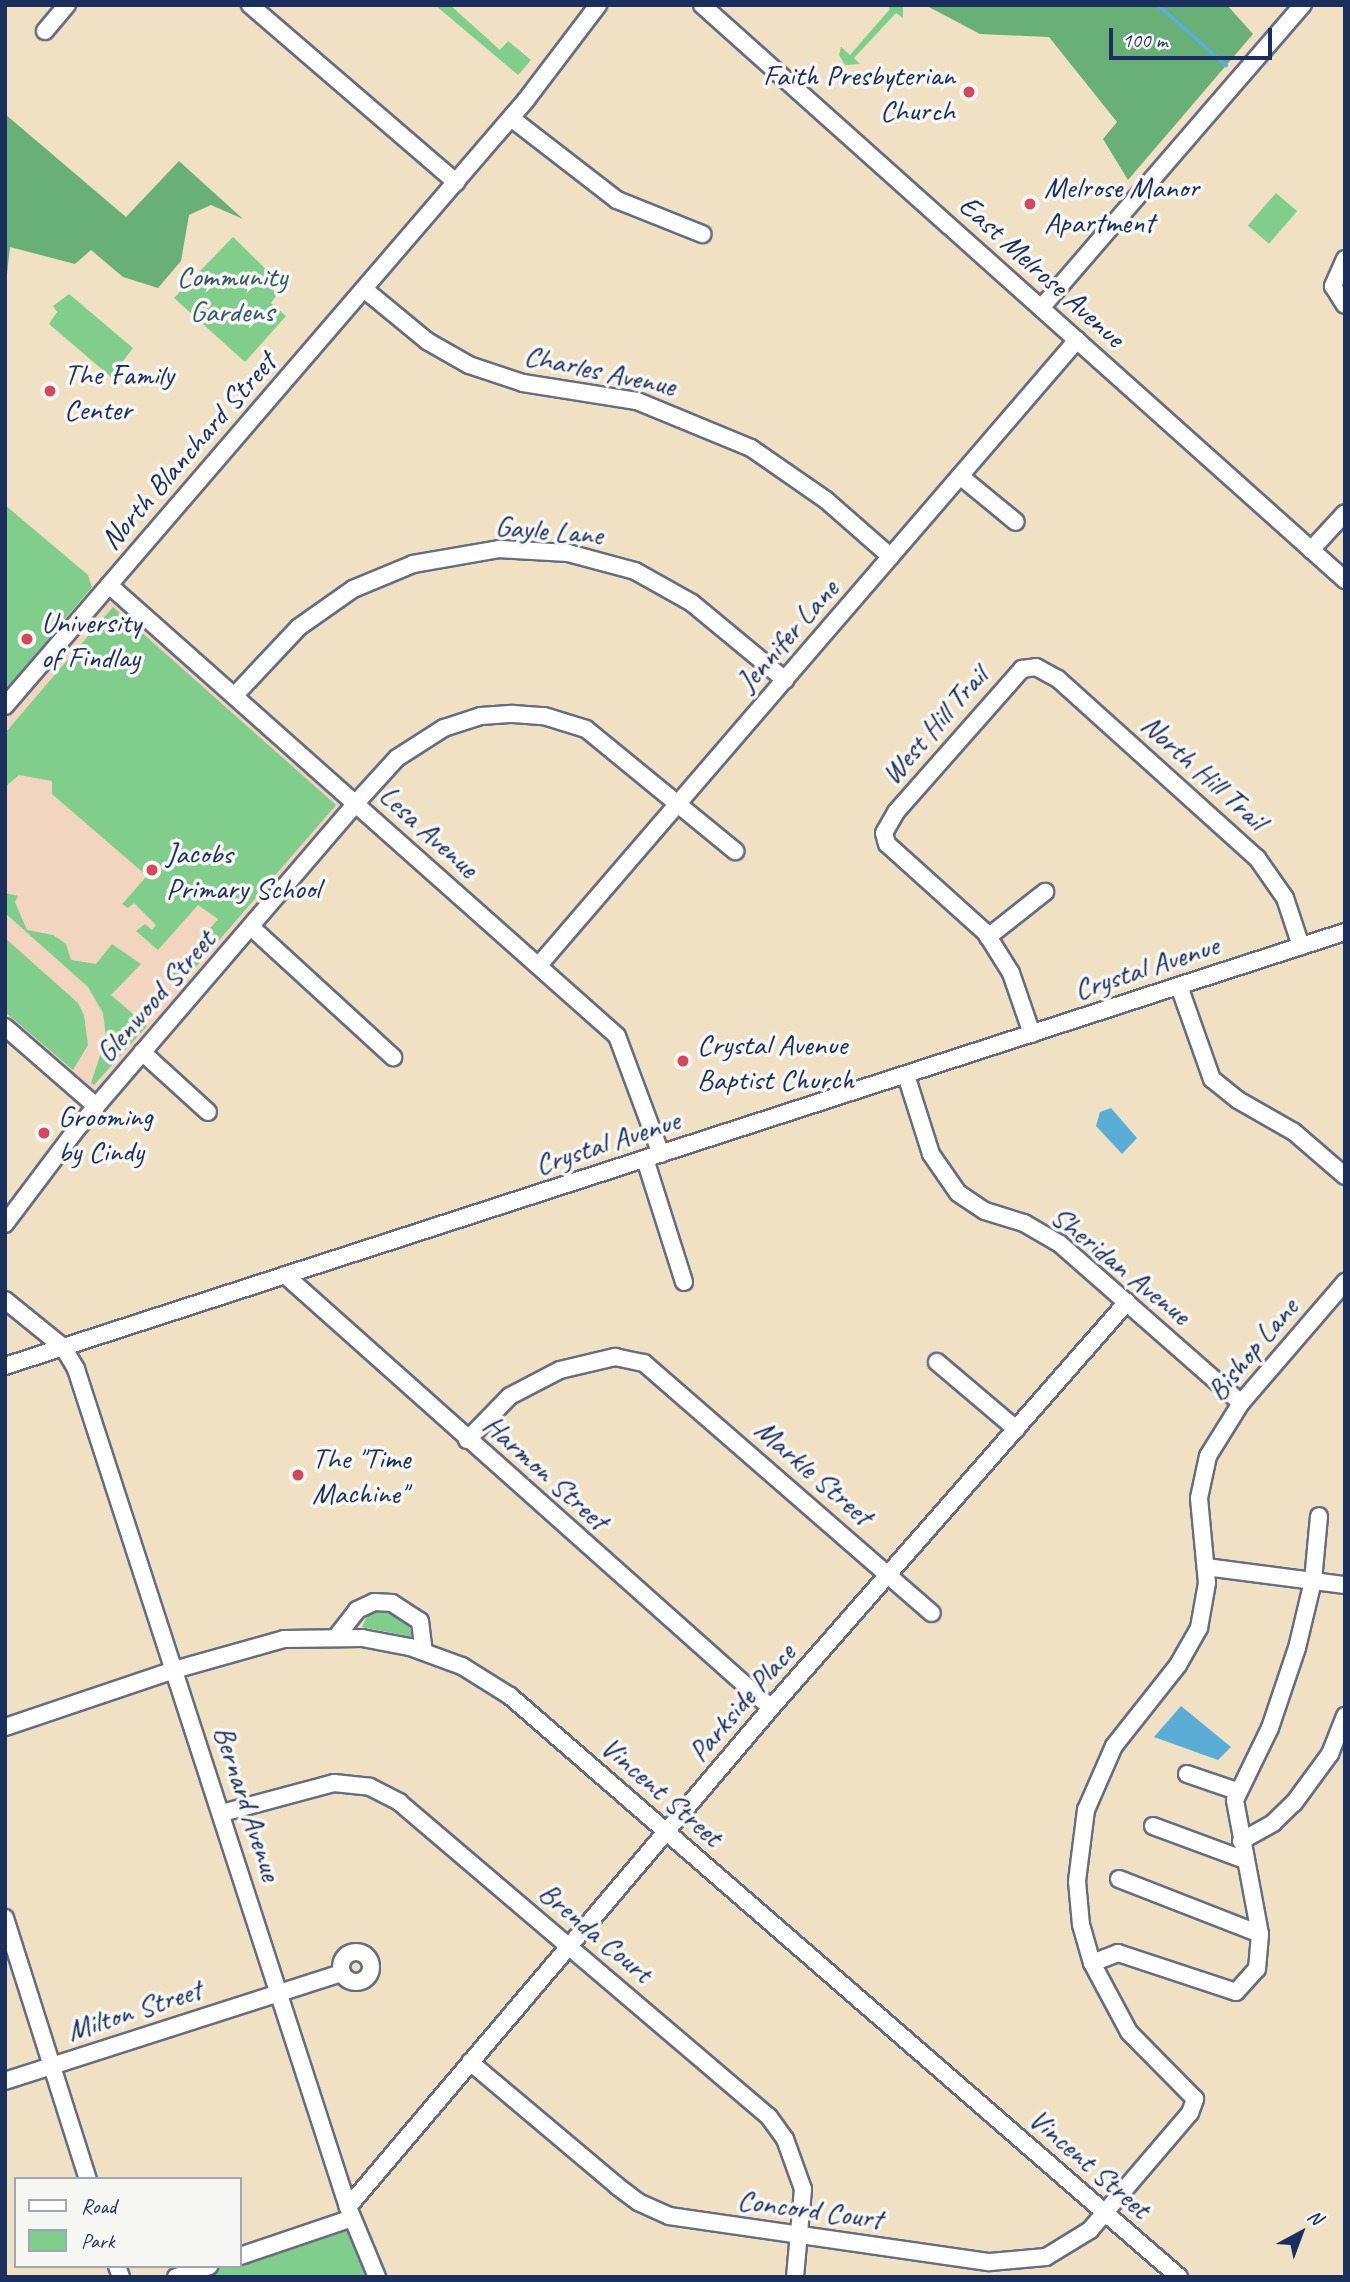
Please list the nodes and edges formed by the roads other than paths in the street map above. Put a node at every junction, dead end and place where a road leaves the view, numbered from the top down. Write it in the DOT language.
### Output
graph roads {
  1 [pos="67,5"];
  2 [pos="250,5"];
  3 [pos="598,5"];
  4 [pos="702,5"];
  5 [pos="1303,5"];
  6 [pos="45,31"];
  7 [pos="511,118"];
  8 [pos="456,182"];
  9 [pos="702,234"];
  10 [pos="1345,258"];
  11 [pos="364,289"];
  12 [pos="1340,300"];
  13 [pos="1041,308"];
  14 [pos="1077,340"];
  15 [pos="960,477"];
  16 [pos="1345,513"];
  17 [pos="1016,522"];
  18 [pos="1311,550"];
  19 [pos="891,557"];
  20 [pos="1345,580"];
  21 [pos="109,585"];
  22 [pos="1037,667"];
  23 [pos="785,680"];
  24 [pos="235,695"];
  25 [pos="5,706"];
  26 [pos="356,803"];
  27 [pos="678,804"];
  28 [pos="735,851"];
  29 [pos="1045,892"];
  30 [pos="251,927"];
  31 [pos="1345,932"];
  32 [pos="988,936"];
  33 [pos="1301,946"];
  34 [pos="539,965"];
  35 [pos="1179,986"];
  36 [pos="5,1027"];
  37 [pos="1032,1034"];
  38 [pos="142,1052"];
  39 [pos="393,1057"];
  40 [pos="906,1075"];
  41 [pos="96,1106"];
  42 [pos="208,1112"];
  43 [pos="653,1157"];
  44 [pos="1345,1176"];
  45 [pos="5,1224"];
  46 [pos="285,1275"];
  47 [pos="684,1282"];
  48 [pos="1345,1282"];
  49 [pos="5,1300"];
  50 [pos="1127,1302"];
  51 [pos="63,1348"];
  52 [pos="937,1362"];
  53 [pos="5,1366"];
  54 [pos="1241,1403"];
  55 [pos="1016,1429"];
  56 [pos="467,1440"];
  57 [pos="1319,1516"];
  58 [pos="1206,1567"];
  59 [pos="889,1575"];
  60 [pos="1312,1580"];
  61 [pos="1345,1585"];
  62 [pos="932,1613"];
  63 [pos="337,1636"];
  64 [pos="424,1651"];
  65 [pos="174,1670"];
  66 [pos="771,1708"];
  67 [pos="1345,1716"];
  68 [pos="5,1727"];
  69 [pos="1187,1774"];
  70 [pos="1237,1791"];
  71 [pos="222,1813"];
  72 [pos="1153,1826"];
  73 [pos="666,1833"];
  74 [pos="1241,1840"];
  75 [pos="1245,1860"];
  76 [pos="1119,1879"];
  77 [pos="5,1918"];
  78 [pos="1260,1934"];
  79 [pos="569,1946"];
  80 [pos="1092,1963"];
  81 [pos="342,1973"];
  82 [pos="280,1992"];
  83 [pos="470,2062"];
  84 [pos="53,2066"];
  85 [pos="5,2081"];
  86 [pos="87,2177"];
  87 [pos="350,2213"];
  88 [pos="1105,2213"];
  89 [pos="801,2235"];
  90 [pos="242,2255"];
  91 [pos="203,2268"];
  92 [pos="176,2277"];
  93 [pos="377,2277"];
  94 [pos="795,2277"];
  95 [pos="1179,2277"];
  1 -- 6 [label="street"];
  2 -- 8 [label="street"];
  3 -- 7 [label="street, North Blanchard Street"];
  4 -- 13 [label="street, East Melrose Avenue"];
  5 -- 13 [label="street"];
  7 -- 8 [label="street, North Blanchard Street"];
  7 -- 9 [label="street"];
  8 -- 11 [label="street, North Blanchard Street"];
  10 -- 12 [label="street"];
  11 -- 19 [label="street, Charles Avenue"];
  11 -- 21 [label="street, North Blanchard Street"];
  13 -- 14 [label="street, East Melrose Avenue"];
  14 -- 15 [label="street, Jennifer Lane"];
  14 -- 18 [label="street, East Melrose Avenue"];
  15 -- 17 [label="street"];
  15 -- 19 [label="street, Jennifer Lane"];
  16 -- 18 [label="street"];
  18 -- 20 [label="street, East Melrose Avenue"];
  19 -- 23 [label="street, Jennifer Lane"];
  21 -- 24 [label="street, Lesa Avenue"];
  21 -- 25 [label="street, North Blanchard Street"];
  22 -- 32 [label="street, West Hill Trail"];
  22 -- 33 [label="street, North Hill Trail"];
  23 -- 24 [label="street, Gayle Lane"];
  23 -- 27 [label="street, Jennifer Lane"];
  24 -- 26 [label="street, Lesa Avenue"];
  26 -- 27 [label="street, Glenwood Street"];
  26 -- 30 [label="street, Glenwood Street"];
  26 -- 34 [label="street, Lesa Avenue"];
  27 -- 28 [label="street, Glenwood Street"];
  27 -- 34 [label="street, Jennifer Lane"];
  29 -- 32 [label="street"];
  30 -- 38 [label="street, Glenwood Street"];
  30 -- 39 [label="street"];
  31 -- 33 [label="street, Crystal Avenue"];
  32 -- 37 [label="street"];
  33 -- 35 [label="street, Crystal Avenue"];
  34 -- 43 [label="street, Lesa Avenue"];
  35 -- 37 [label="street, Crystal Avenue"];
  35 -- 44 [label="street"];
  36 -- 41 [label="street"];
  37 -- 40 [label="street, Crystal Avenue"];
  38 -- 41 [label="street, Glenwood Street"];
  38 -- 42 [label="street"];
  40 -- 43 [label="street, Crystal Avenue"];
  40 -- 50 [label="street, Sheridan Avenue"];
  41 -- 45 [label="street, Glenwood Street"];
  43 -- 46 [label="street, Crystal Avenue"];
  43 -- 47 [label="street, Lesa Avenue"];
  46 -- 51 [label="street, Crystal Avenue"];
  46 -- 56 [label="street, Harmon Street"];
  48 -- 54 [label="street, Bishop Lane"];
  49 -- 51 [label="street"];
  50 -- 54 [label="street, Sheridan Avenue"];
  50 -- 55 [label="street, Parkside Place"];
  51 -- 53 [label="street, Crystal Avenue"];
  51 -- 65 [label="street, Bernard Avenue"];
  52 -- 55 [label="street"];
  54 -- 58 [label="street, Bishop Lane"];
  55 -- 59 [label="street, Parkside Place"];
  56 -- 59 [label="street, Markle Street"];
  56 -- 66 [label="street, Harmon Street"];
  57 -- 60 [label="street"];
  58 -- 60 [label="street"];
  58 -- 80 [label="street"];
  59 -- 62 [label="street, Markle Street"];
  59 -- 66 [label="street, Parkside Place"];
  60 -- 61 [label="street"];
  60 -- 70 [label="street"];
  63 -- 64 [label="street, Vincent Street"];
  63 -- 64 [label="street"];
  63 -- 65 [label="street, Vincent Street"];
  64 -- 73 [label="street, Vincent Street"];
  65 -- 68 [label="street, Vincent Street"];
  65 -- 71 [label="street, Bernard Avenue"];
  66 -- 73 [label="street, Parkside Place"];
  67 -- 74 [label="street"];
  69 -- 70 [label="street"];
  70 -- 74 [label="street"];
  71 -- 79 [label="street, Brenda Court"];
  71 -- 82 [label="street, Bernard Avenue"];
  72 -- 75 [label="street"];
  73 -- 79 [label="street, Parkside Place"];
  73 -- 88 [label="street, Vincent Street"];
  74 -- 75 [label="street"];
  75 -- 78 [label="street"];
  76 -- 78 [label="street"];
  77 -- 84 [label="street"];
  78 -- 80 [label="street"];
  79 -- 83 [label="street, Parkside Place"];
  79 -- 89 [label="street, Brenda Court"];
  80 -- 88 [label="street, Concord Court"];
  81 -- 82 [label="street, Milton Street"];
  82 -- 84 [label="street, Milton Street"];
  82 -- 87 [label="street, Bernard Avenue"];
  83 -- 87 [label="street, Parkside Place"];
  83 -- 89 [label="street, Concord Court"];
  84 -- 85 [label="street, Milton Street"];
  84 -- 86 [label="street"];
  87 -- 90 [label="street"];
  87 -- 93 [label="street, Bernard Avenue"];
  88 -- 89 [label="street, Concord Court"];
  88 -- 95 [label="street, Vincent Street"];
  89 -- 94 [label="street, Brenda Court"];
  91 -- 92 [label="street"];
}
